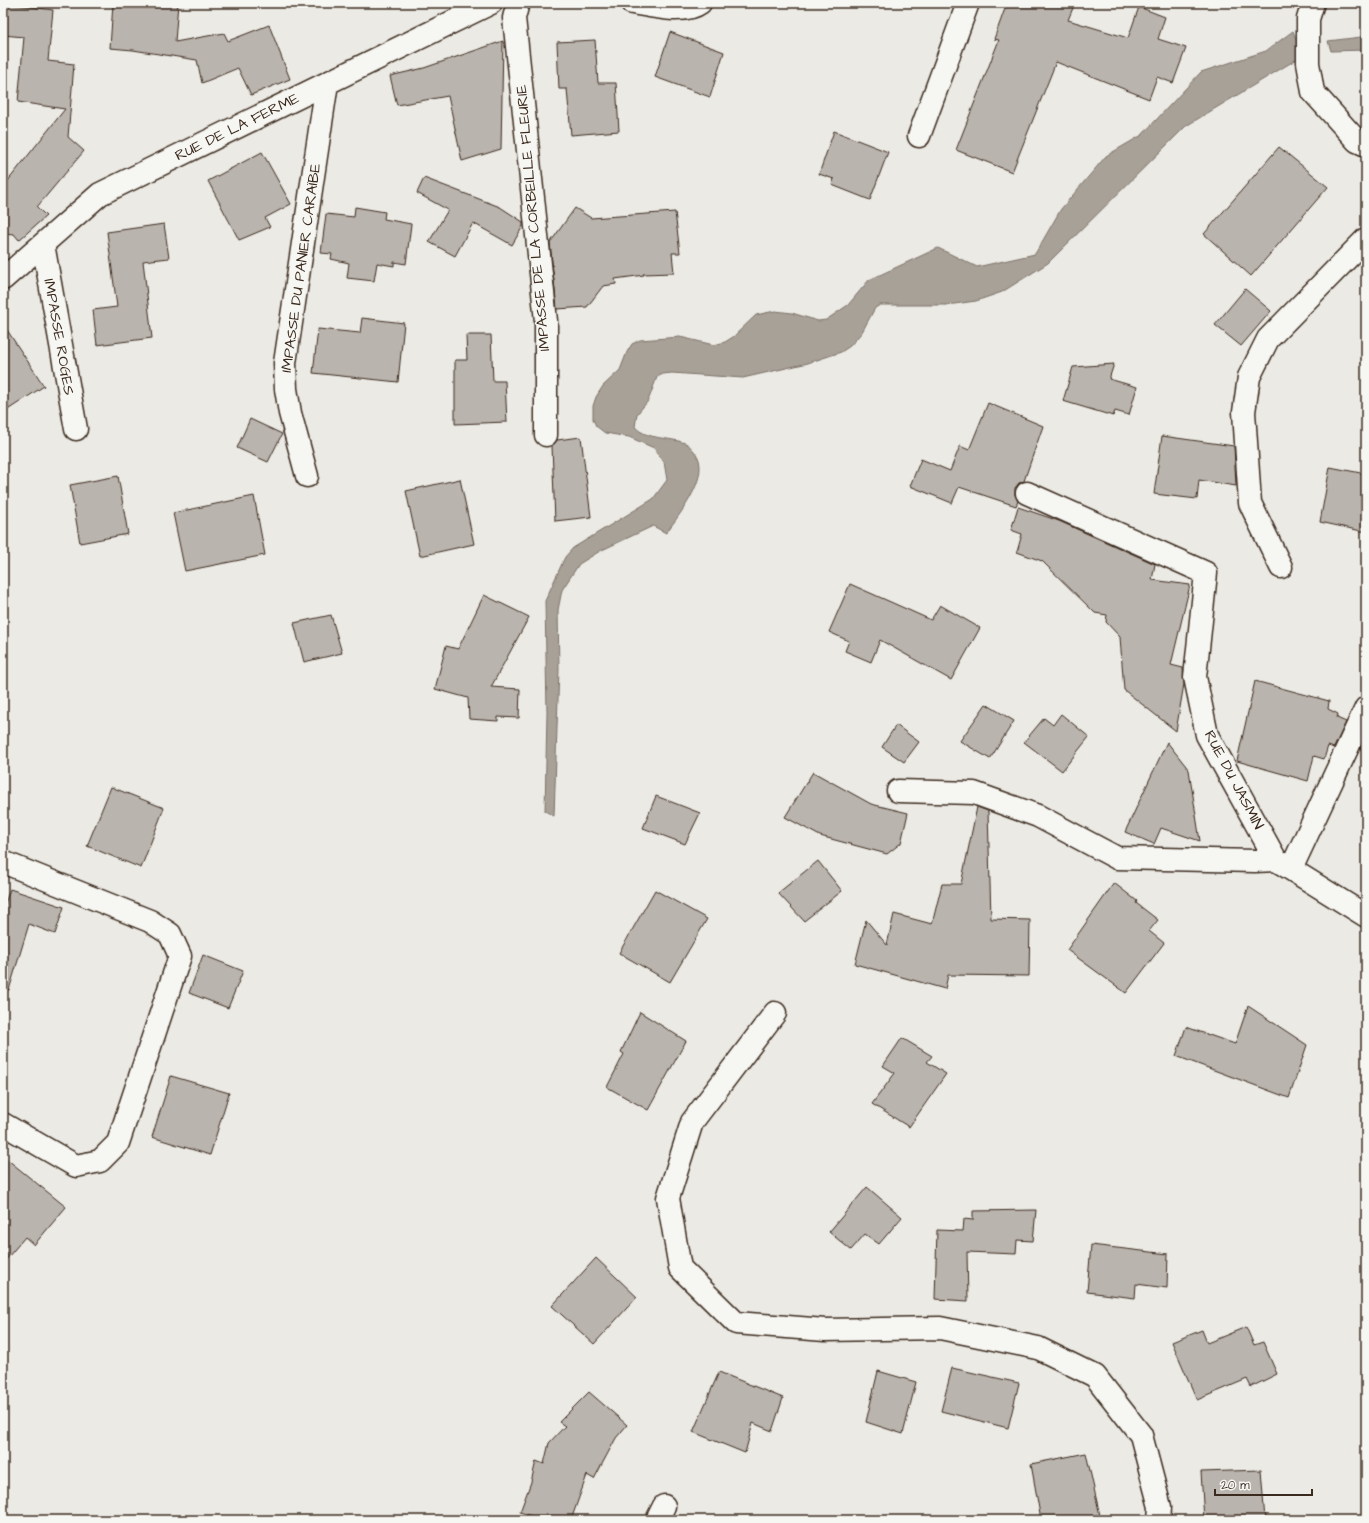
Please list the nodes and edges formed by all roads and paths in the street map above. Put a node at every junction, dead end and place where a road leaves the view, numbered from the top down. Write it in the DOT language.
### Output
graph roads {
  1 [pos="491,3"];
  2 [pos="518,3"];
  3 [pos="632,3"];
  4 [pos="700,3"];
  5 [pos="968,3"];
  6 [pos="1311,11"];
  7 [pos="327,83"];
  8 [pos="919,136"];
  9 [pos="1366,145"];
  10 [pos="1366,239"];
  11 [pos="43,244"];
  12 [pos="3,279"];
  13 [pos="76,429"];
  14 [pos="546,435"];
  15 [pos="307,476"];
  16 [pos="1027,493"];
  17 [pos="1281,567"];
  18 [pos="1366,708"];
  19 [pos="898,791"];
  20 [pos="3,862"];
  21 [pos="1284,865"];
  22 [pos="1366,916"];
  23 [pos="774,1013"];
  24 [pos="3,1124"];
  25 [pos="1159,1520"];
  1 -- 7 [label="street, RUE DE LA FERME"];
  2 -- 14 [label="street, IMPASSE DE LA CORBEILLE FLEURIE"];
  3 -- 4 [label="street"];
  5 -- 8 [label="street"];
  6 -- 9 [label="street"];
  7 -- 11 [label="street, RUE DE LA FERME"];
  7 -- 15 [label="street, IMPASSE DU PANIER CARAÏBE"];
  10 -- 17 [label="street"];
  11 -- 12 [label="street, RUE DE LA FERME"];
  11 -- 13 [label="street, IMPASSE ROGES"];
  16 -- 21 [label="street, RUE DU JASMIN"];
  18 -- 21 [label="street"];
  19 -- 21 [label="street"];
  20 -- 24 [label="street"];
  21 -- 22 [label="street, RUE DU JASMIN"];
  23 -- 25 [label="street"];
}
